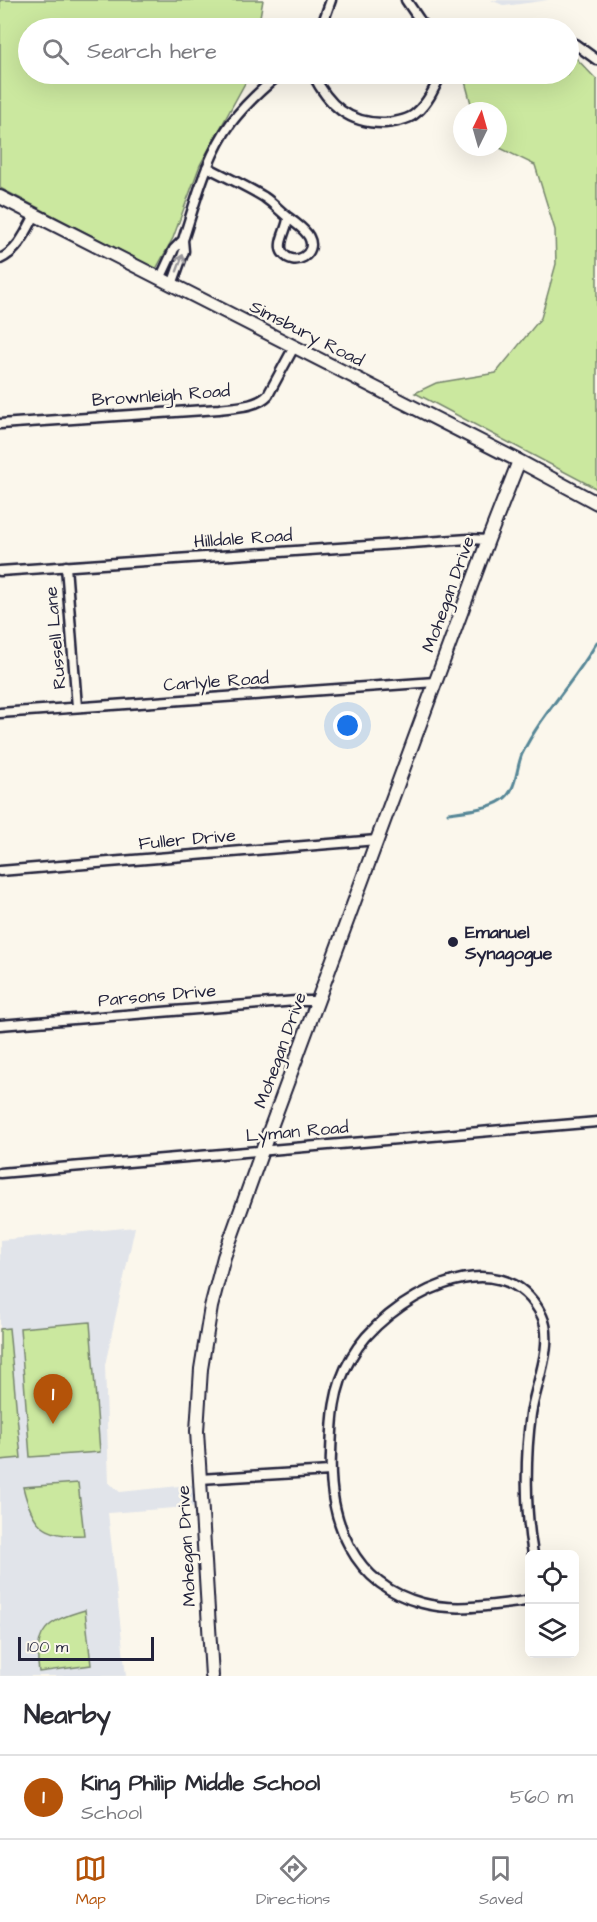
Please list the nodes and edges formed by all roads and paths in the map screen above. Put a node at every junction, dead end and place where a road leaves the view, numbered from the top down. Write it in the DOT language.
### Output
graph roads {
  1 [pos="331,0"];
  2 [pos="406,0"];
  3 [pos="325,18"];
  4 [pos="418,18"];
  5 [pos="579,47"];
  6 [pos="597,60"];
  7 [pos="268,84"];
  8 [pos="318,84"];
  9 [pos="437,84"];
  10 [pos="207,167"];
  11 [pos="0,197"];
  12 [pos="35,215"];
  13 [pos="288,218"];
  14 [pos="183,240"];
  15 [pos="0,259"];
  16 [pos="160,279"];
  17 [pos="172,285"];
  18 [pos="294,347"];
  19 [pos="0,424"];
  20 [pos="519,461"];
  21 [pos="597,503"];
  22 [pos="488,540"];
  23 [pos="66,566"];
  24 [pos="0,571"];
  25 [pos="435,682"];
  26 [pos="77,707"];
  27 [pos="0,713"];
  28 [pos="377,840"];
  29 [pos="0,871"];
  30 [pos="317,1001"];
  31 [pos="0,1025"];
  32 [pos="597,1122"];
  33 [pos="262,1151"];
  34 [pos="0,1173"];
  35 [pos="330,1471"];
  36 [pos="200,1479"];
  37 [pos="532,1550"];
  38 [pos="525,1601"];
  39 [pos="212,1676"];
  1 -- 3 [label="street"];
  2 -- 4 [label="street"];
  5 -- 6 [label="street"];
  7 -- 10 [label="street"];
  8 -- 9 [label="street"];
  10 -- 13 [label="street"];
  10 -- 14 [label="street"];
  11 -- 12 [label="street, Simsbury Road"];
  12 -- 15 [label="street"];
  12 -- 16 [label="street, Simsbury Road"];
  13 -- 13 [label="street"];
  14 -- 16 [label="street"];
  17 -- 14 [label="street, one-way"];
  16 -- 17 [label="street, Simsbury Road"];
  17 -- 18 [label="street, Simsbury Road"];
  18 -- 19 [label="street, Brownleigh Road"];
  18 -- 20 [label="street, Simsbury Road"];
  20 -- 21 [label="street, Simsbury Road"];
  20 -- 22 [label="street, Mohegan Drive"];
  22 -- 23 [label="street, Hilldale Road"];
  22 -- 25 [label="street, Mohegan Drive"];
  23 -- 24 [label="street, Hilldale Road"];
  23 -- 26 [label="street, Russell Lane"];
  25 -- 26 [label="street, Carlyle Road"];
  25 -- 28 [label="street, Mohegan Drive"];
  26 -- 27 [label="street, Carlyle Road"];
  28 -- 29 [label="street, Fuller Drive"];
  28 -- 30 [label="street, Mohegan Drive"];
  30 -- 31 [label="street, Parsons Drive"];
  30 -- 33 [label="street, Mohegan Drive"];
  32 -- 33 [label="street, Lyman Road"];
  33 -- 34 [label="street, Lyman Road"];
  33 -- 36 [label="street, Mohegan Drive"];
  35 -- 36 [label="street"];
  35 -- 37 [label="street"];
  35 -- 38 [label="street"];
  36 -- 39 [label="street, Mohegan Drive"];
}
